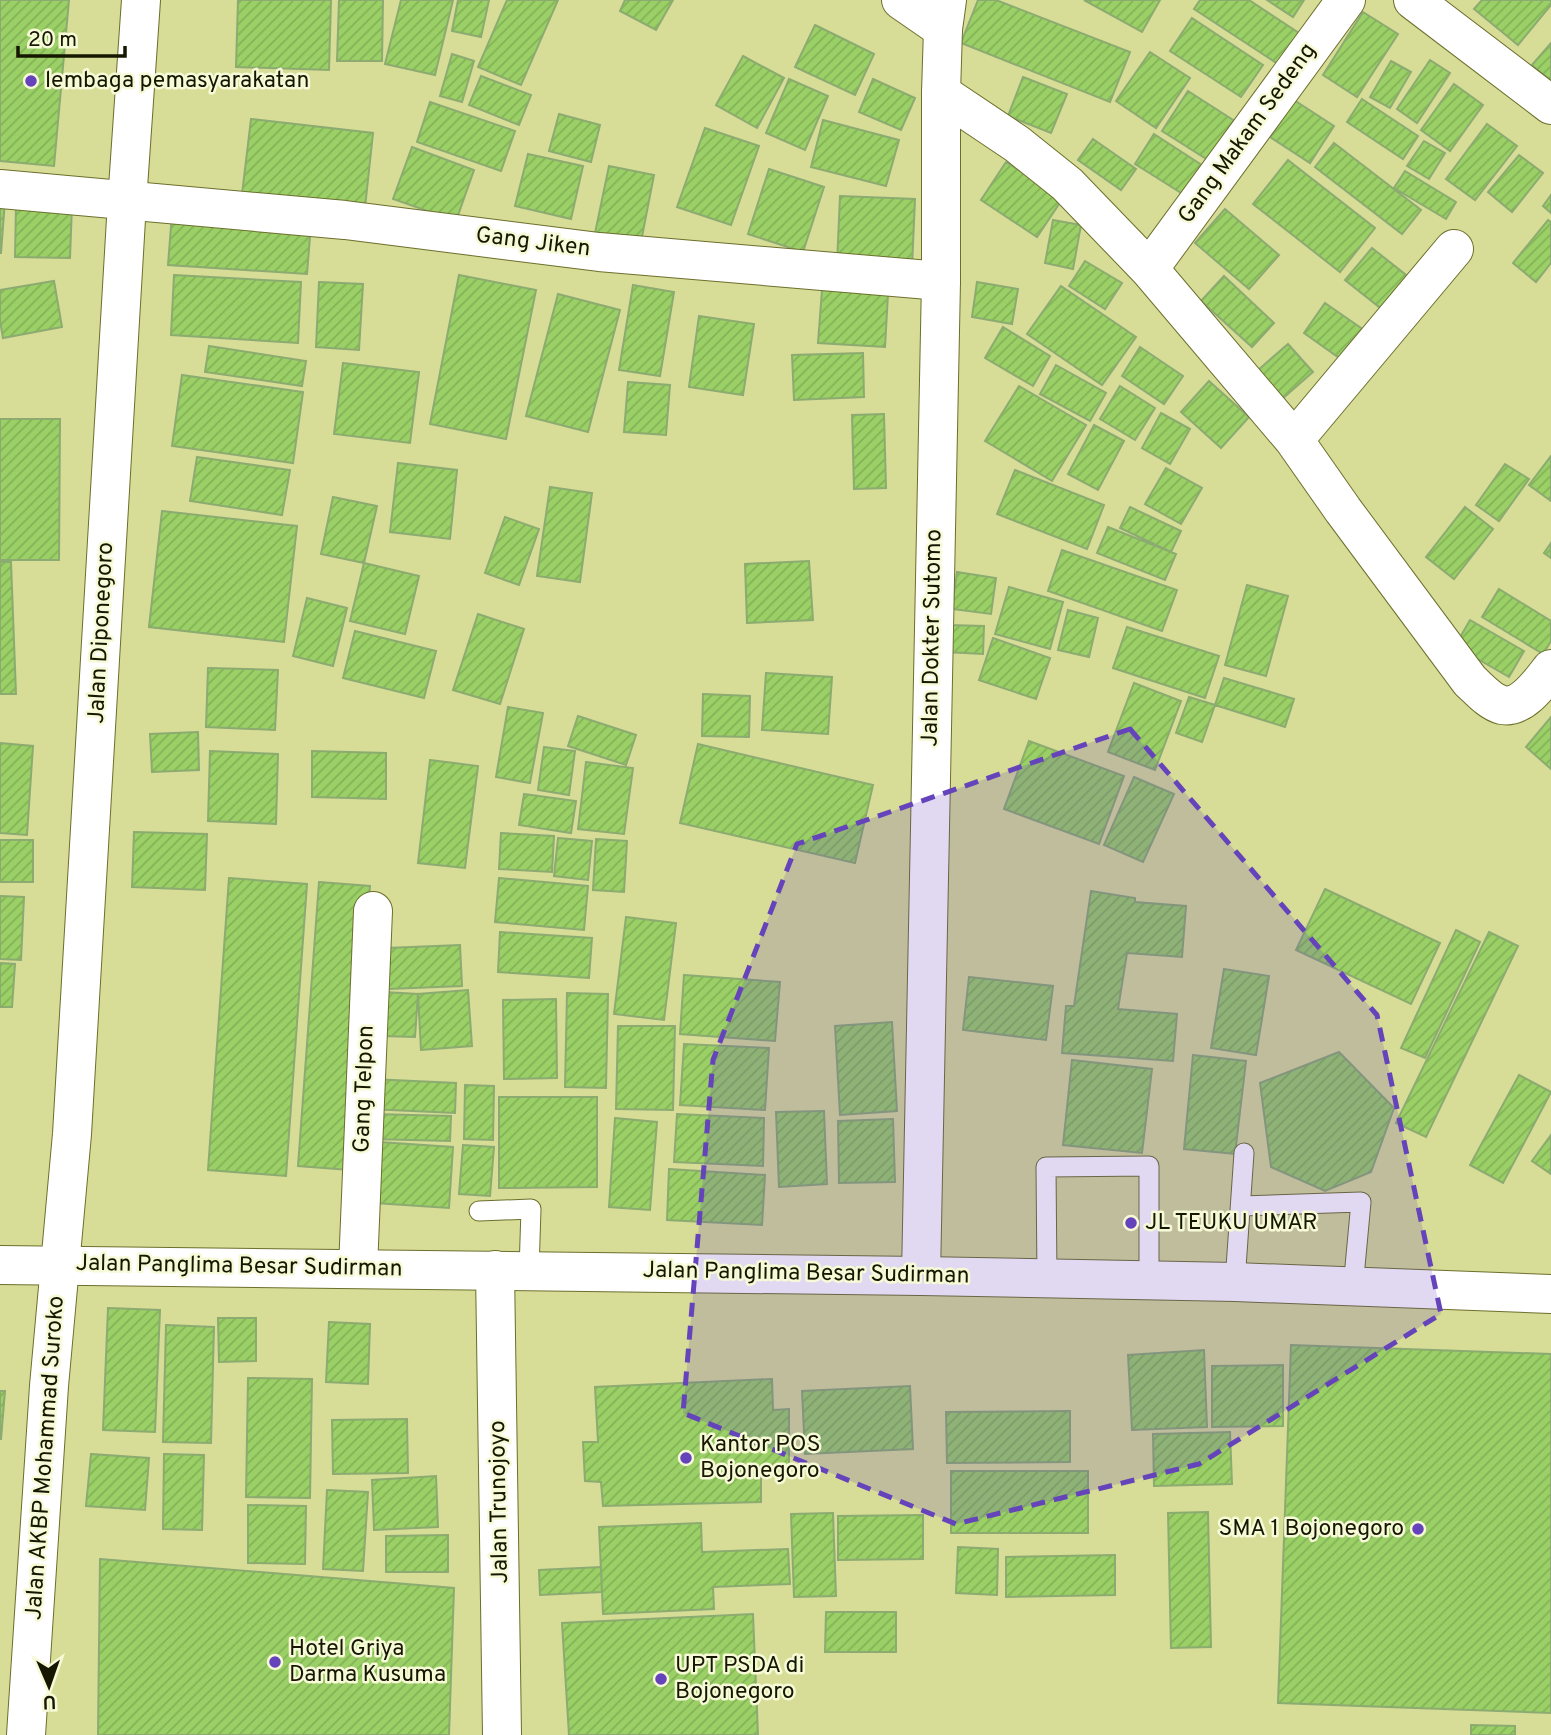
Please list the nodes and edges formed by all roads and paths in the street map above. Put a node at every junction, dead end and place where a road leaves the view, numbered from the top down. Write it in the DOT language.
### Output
graph roads {
  1 [pos="141,0"];
  2 [pos="901,0"];
  3 [pos="1346,0"];
  4 [pos="1413,0"];
  5 [pos="945,14"];
  6 [pos="941,93"];
  7 [pos="1551,106"];
  8 [pos="0,189"];
  9 [pos="127,202"];
  10 [pos="1454,249"];
  11 [pos="1149,269"];
  12 [pos="940,281"];
  13 [pos="1294,440"];
  14 [pos="1551,669"];
  15 [pos="373,911"];
  16 [pos="1244,1153"];
  17 [pos="1241,1206"];
  18 [pos="479,1211"];
  19 [pos="0,1265"];
  20 [pos="60,1266"];
  21 [pos="358,1268"];
  22 [pos="512,1270"];
  23 [pos="921,1276"];
  24 [pos="1047,1278"];
  25 [pos="1149,1281"];
  26 [pos="1235,1282"];
  27 [pos="1353,1288"];
  28 [pos="1551,1294"];
  29 [pos="26,1735"];
  30 [pos="502,1735"];
  1 -- 9 [label="main road, Jalan Diponegoro"];
  2 -- 5 [label="main road"];
  3 -- 11 [label="main road, Gang Makam Sedeng"];
  4 -- 7 [label="main road"];
  5 -- 6 [label="main road, Jalan Dokter Sutomo"];
  6 -- 11 [label="main road"];
  6 -- 12 [label="main road, Jalan Dokter Sutomo"];
  8 -- 9 [label="main road, Gang Jiken"];
  9 -- 12 [label="main road, Gang Jiken"];
  9 -- 20 [label="main road, Jalan Diponegoro"];
  10 -- 13 [label="main road"];
  11 -- 13 [label="main road"];
  12 -- 23 [label="main road, Jalan Dokter Sutomo"];
  13 -- 14 [label="main road"];
  15 -- 21 [label="main road, Gang Telpon"];
  16 -- 17 [label="lane"];
  17 -- 26 [label="lane"];
  17 -- 27 [label="lane"];
  18 -- 22 [label="lane"];
  19 -- 20 [label="main road, Jalan Panglima Besar Sudirman"];
  20 -- 21 [label="main road, Jalan Panglima Besar Sudirman"];
  20 -- 29 [label="main road, Jalan AKBP Mohammad Suroko"];
  21 -- 22 [label="main road, Jalan Panglima Besar Sudirman"];
  22 -- 23 [label="main road, Jalan Panglima Besar Sudirman"];
  22 -- 30 [label="main road, Jalan Trunojoyo"];
  23 -- 24 [label="main road, Jalan Panglima Besar Sudirman"];
  24 -- 25 [label="main road, Jalan Panglima Besar Sudirman"];
  24 -- 25 [label="lane"];
  25 -- 26 [label="main road, Jalan Panglima Besar Sudirman"];
  26 -- 27 [label="main road, Jalan Panglima Besar Sudirman"];
  27 -- 28 [label="main road, Jalan Panglima Besar Sudirman"];
}
